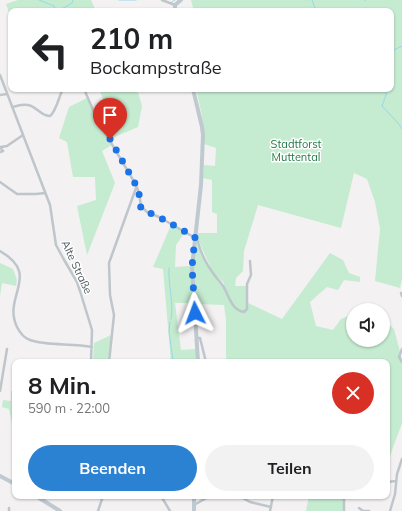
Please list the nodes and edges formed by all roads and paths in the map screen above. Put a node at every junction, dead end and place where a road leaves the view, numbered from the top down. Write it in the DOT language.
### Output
graph roads {
  1 [pos="162,0"];
  2 [pos="181,0"];
  3 [pos="174,5"];
  4 [pos="174,8"];
  5 [pos="0,75"];
  6 [pos="62,92"];
  7 [pos="85,92"];
  8 [pos="194,92"];
  9 [pos="7,94"];
  10 [pos="0,95"];
  11 [pos="12,108"];
  12 [pos="23,135"];
  13 [pos="0,147"];
  14 [pos="0,152"];
  15 [pos="0,182"];
  16 [pos="136,187"];
  17 [pos="45,192"];
  18 [pos="195,237"];
  19 [pos="0,251"];
  20 [pos="250,260"];
  21 [pos="197,338"];
  22 [pos="92,347"];
  23 [pos="402,348"];
  24 [pos="7,349"];
  25 [pos="91,359"];
  26 [pos="109,359"];
  27 [pos="198,359"];
  28 [pos="205,359"];
  29 [pos="402,362"];
  30 [pos="1,373"];
  31 [pos="0,391"];
  32 [pos="402,459"];
  33 [pos="0,476"];
  34 [pos="12,482"];
  35 [pos="390,482"];
  36 [pos="396,482"];
  37 [pos="41,499"];
  38 [pos="102,499"];
  39 [pos="163,499"];
  40 [pos="194,499"];
  41 [pos="205,499"];
  42 [pos="244,499"];
  43 [pos="273,499"];
  44 [pos="344,499"];
  45 [pos="194,505"];
  46 [pos="359,508"];
  47 [pos="271,509"];
  48 [pos="58,510"];
  49 [pos="98,511"];
  50 [pos="170,511"];
  51 [pos="194,511"];
  52 [pos="344,511"];
  53 [pos="369,511"];
  54 [pos="390,511"];
  1 -- 3 [label="street"];
  2 -- 3 [label="street"];
  3 -- 4 [label="street"];
  5 -- 9 [label="street, Alte Straße"];
  6 -- 11 [label="street"];
  7 -- 16 [label="street"];
  8 -- 18 [label="street"];
  9 -- 10 [label="street"];
  9 -- 11 [label="street, Alte Straße"];
  11 -- 12 [label="street, Alte Straße"];
  12 -- 13 [label="street"];
  12 -- 17 [label="street, Alte Straße"];
  13 -- 14 [label="street"];
  15 -- 17 [label="street"];
  16 -- 18 [label="street"];
  16 -- 26 [label="street"];
  17 -- 22 [label="street, Alte Straße"];
  18 -- 20 [label="street"];
  18 -- 21 [label="street"];
  19 -- 22 [label="street"];
  21 -- 27 [label="street"];
  21 -- 28 [label="street"];
  22 -- 25 [label="street, Alte Straße"];
  23 -- 29 [label="street"];
  24 -- 30 [label="street"];
  30 -- 31 [label="street"];
  32 -- 36 [label="street"];
  33 -- 34 [label="street"];
  35 -- 36 [label="street"];
  36 -- 54 [label="street"];
  37 -- 48 [label="street"];
  38 -- 49 [label="street"];
  39 -- 50 [label="street"];
  40 -- 45 [label="street"];
  41 -- 45 [label="street"];
  42 -- 47 [label="street"];
  43 -- 47 [label="street"];
  44 -- 52 [label="street"];
  45 -- 51 [label="street"];
  46 -- 53 [label="street"];
}
